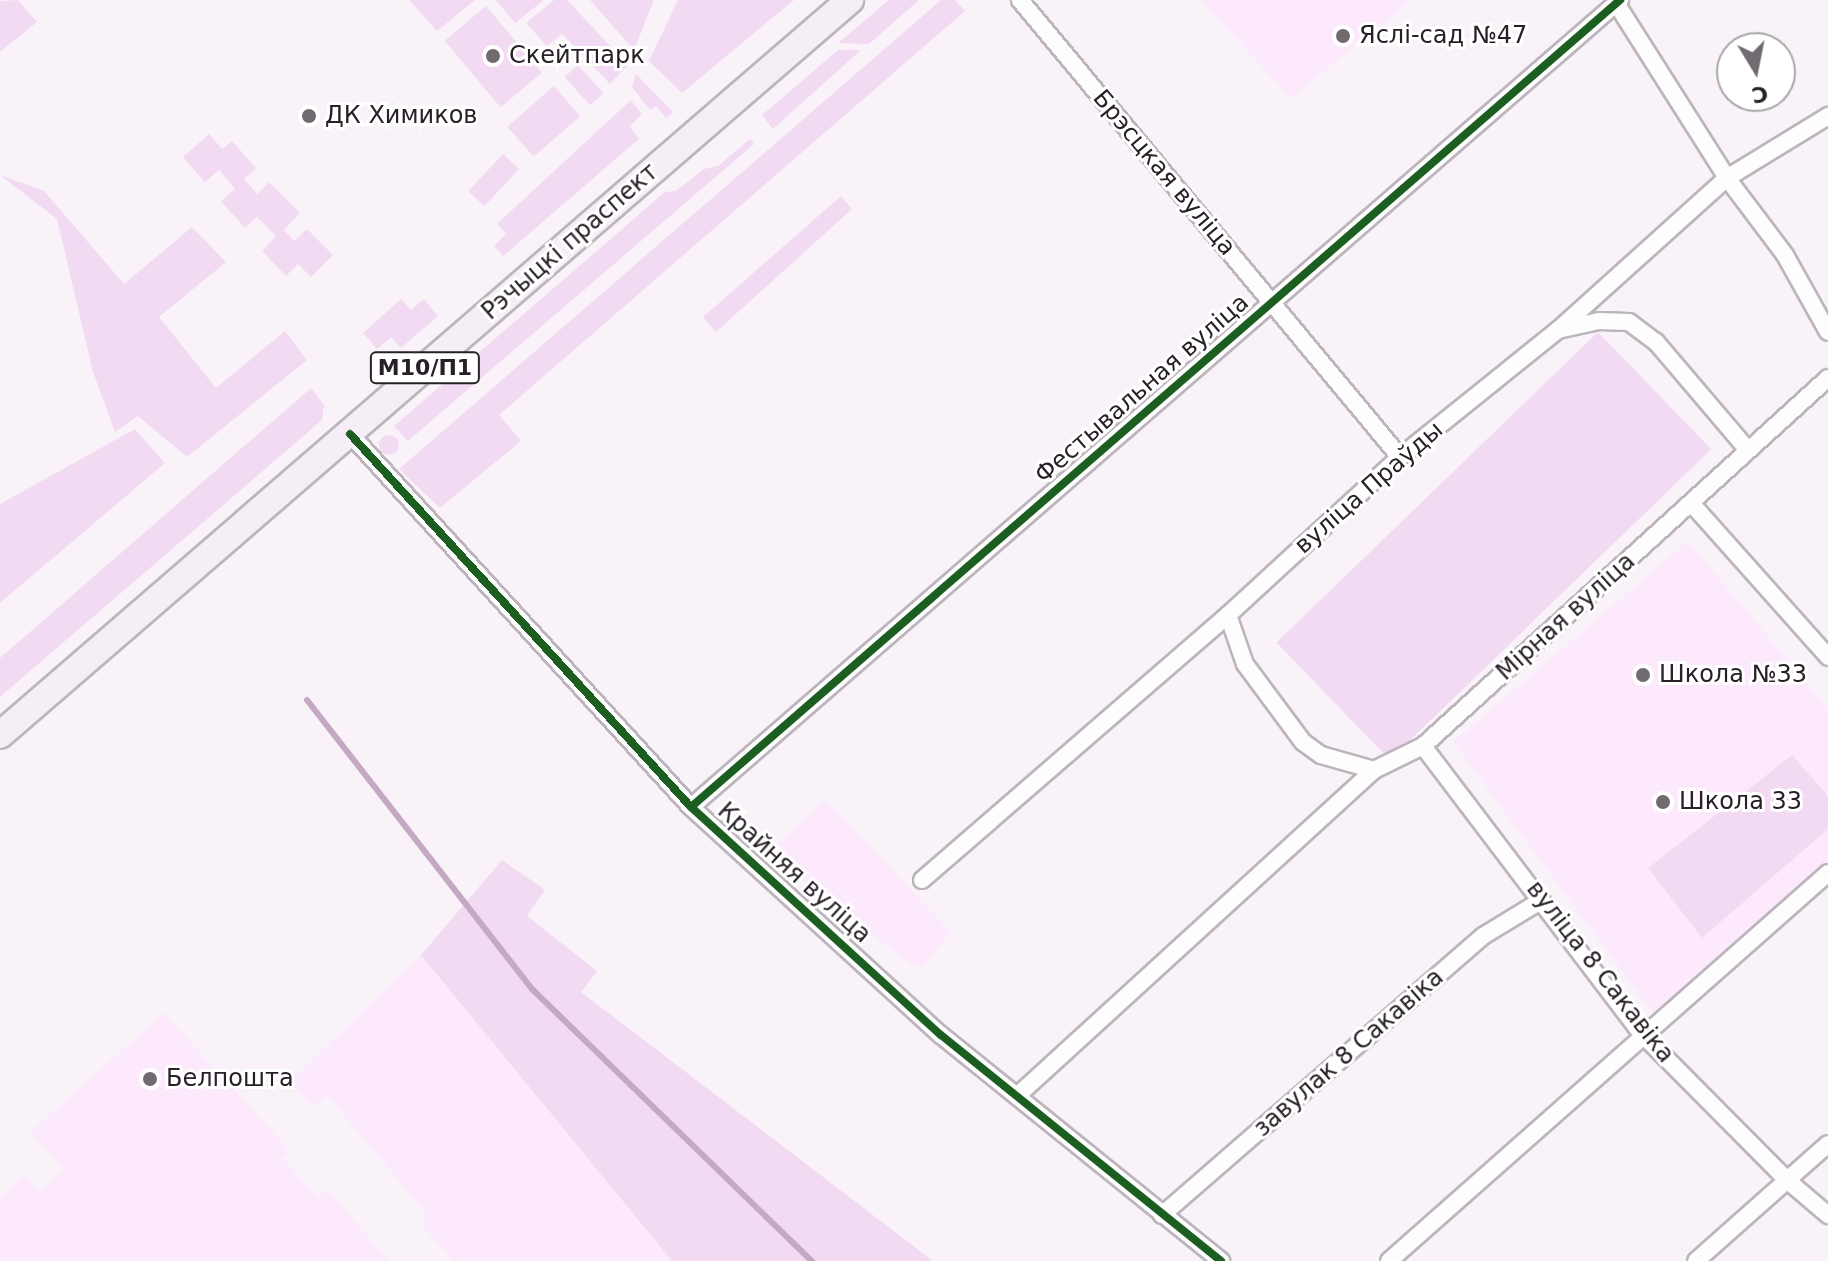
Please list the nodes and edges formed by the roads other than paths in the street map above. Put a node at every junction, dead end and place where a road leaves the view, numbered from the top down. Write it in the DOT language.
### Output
graph roads {
  1 [pos="850,0"];
  2 [pos="1020,0"];
  3 [pos="1618,1"];
  4 [pos="1828,116"];
  5 [pos="1727,178"];
  6 [pos="1273,303"];
  7 [pos="1558,330"];
  8 [pos="1828,332"];
  9 [pos="1828,378"];
  10 [pos="350,434"];
  11 [pos="1748,450"];
  12 [pos="1400,457"];
  13 [pos="1691,503"];
  14 [pos="1228,615"];
  15 [pos="1828,657"];
  16 [pos="0,735"];
  17 [pos="1423,746"];
  18 [pos="1374,770"];
  19 [pos="691,807"];
  20 [pos="1828,873"];
  21 [pos="922,880"];
  22 [pos="1542,900"];
  23 [pos="1642,1034"];
  24 [pos="1017,1096"];
  25 [pos="1828,1144"];
  26 [pos="1787,1180"];
  27 [pos="1162,1215"];
  28 [pos="1828,1215"];
  29 [pos="1221,1261"];
  30 [pos="1389,1261"];
  31 [pos="1696,1261"];
  1 -- 10 [label="main road, Рэчыцкі праспект / М10/П1"];
  2 -- 6 [label="street, Брэсцкая вуліца"];
  3 -- 5 [label="street"];
  3 -- 6 [label="street, Фестывальная вуліца"];
  4 -- 5 [label="street, вуліца Праўды"];
  5 -- 7 [label="street, вуліца Праўды"];
  5 -- 8 [label="street"];
  6 -- 12 [label="street, Брэсцкая вуліца"];
  6 -- 19 [label="street, Фестывальная вуліца"];
  7 -- 11 [label="street"];
  7 -- 12 [label="street, вуліца Праўды"];
  9 -- 11 [label="street, Мірная вуліца"];
  10 -- 16 [label="main road, Рэчыцкі праспект / М10/П1"];
  10 -- 19 [label="street, Крайняя вуліца"];
  11 -- 13 [label="street, Мірная вуліца"];
  12 -- 14 [label="street, вуліца Праўды"];
  13 -- 15 [label="street"];
  13 -- 17 [label="street, Мірная вуліца"];
  14 -- 18 [label="street"];
  14 -- 21 [label="street, вуліца Праўды"];
  17 -- 18 [label="street, Мірная вуліца"];
  17 -- 22 [label="street, вуліца 8 Сакавіка"];
  18 -- 24 [label="street, Мірная вуліца"];
  19 -- 24 [label="street, Крайняя вуліца"];
  20 -- 23 [label="street"];
  22 -- 23 [label="street, вуліца 8 Сакавіка"];
  22 -- 27 [label="street, завулак 8 Сакавіка"];
  23 -- 26 [label="street, вуліца 8 Сакавіка"];
  23 -- 30 [label="street"];
  24 -- 27 [label="street, Крайняя вуліца"];
  25 -- 26 [label="street"];
  26 -- 28 [label="street, вуліца 8 Сакавіка"];
  26 -- 31 [label="street"];
  27 -- 29 [label="street, Крайняя вуліца"];
}
